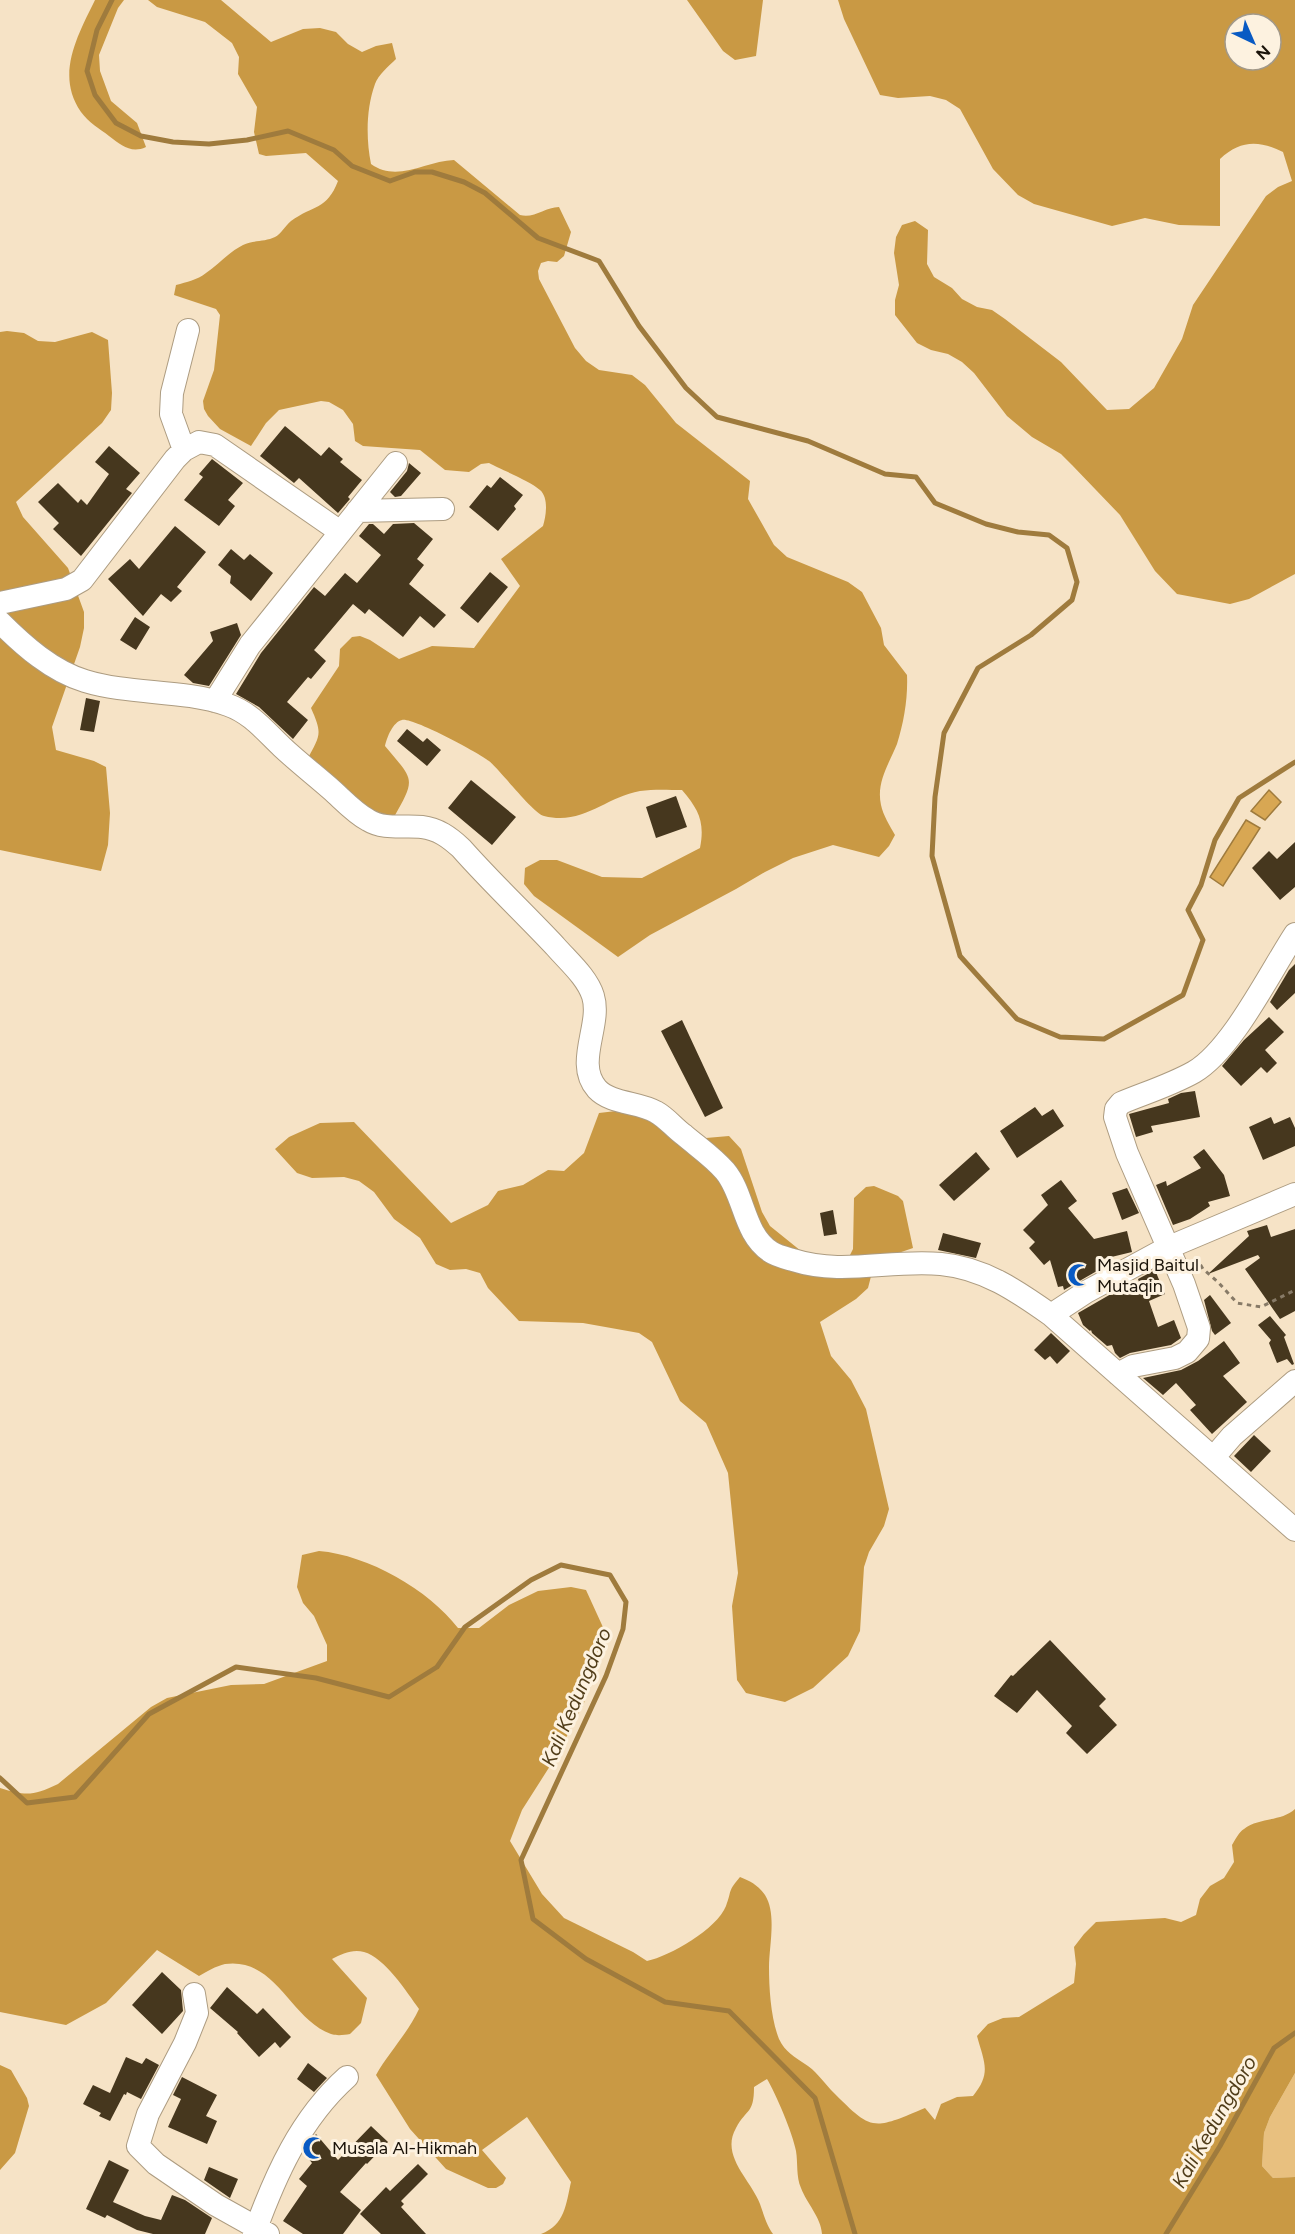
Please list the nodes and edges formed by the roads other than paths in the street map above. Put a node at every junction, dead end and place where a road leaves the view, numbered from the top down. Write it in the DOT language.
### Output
graph roads {
  1 [pos="188,330"];
  2 [pos="184,450"];
  3 [pos="396,462"];
  4 [pos="443,509"];
  5 [pos="357,511"];
  6 [pos="339,531"];
  7 [pos="0,603"];
  8 [pos="0,622"];
  9 [pos="215,702"];
  10 [pos="1295,934"];
  11 [pos="1295,1194"];
  12 [pos="1167,1248"];
  13 [pos="1051,1315"];
  14 [pos="1118,1374"];
  15 [pos="1295,1380"];
  16 [pos="1214,1457"];
  17 [pos="1295,1530"];
  18 [pos="194,1994"];
  19 [pos="347,2077"];
  20 [pos="259,2232"];
  1 -- 2 [label="street"];
  2 -- 6 [label="street"];
  2 -- 7 [label="street"];
  3 -- 5 [label="street"];
  4 -- 5 [label="street"];
  5 -- 6 [label="street"];
  6 -- 9 [label="street"];
  8 -- 9 [label="street"];
  9 -- 13 [label="street"];
  10 -- 12 [label="street"];
  11 -- 12 [label="street"];
  12 -- 13 [label="street"];
  12 -- 14 [label="street"];
  13 -- 14 [label="street"];
  14 -- 16 [label="street"];
  15 -- 16 [label="street"];
  16 -- 17 [label="street"];
  18 -- 20 [label="street"];
  19 -- 20 [label="street"];
}
